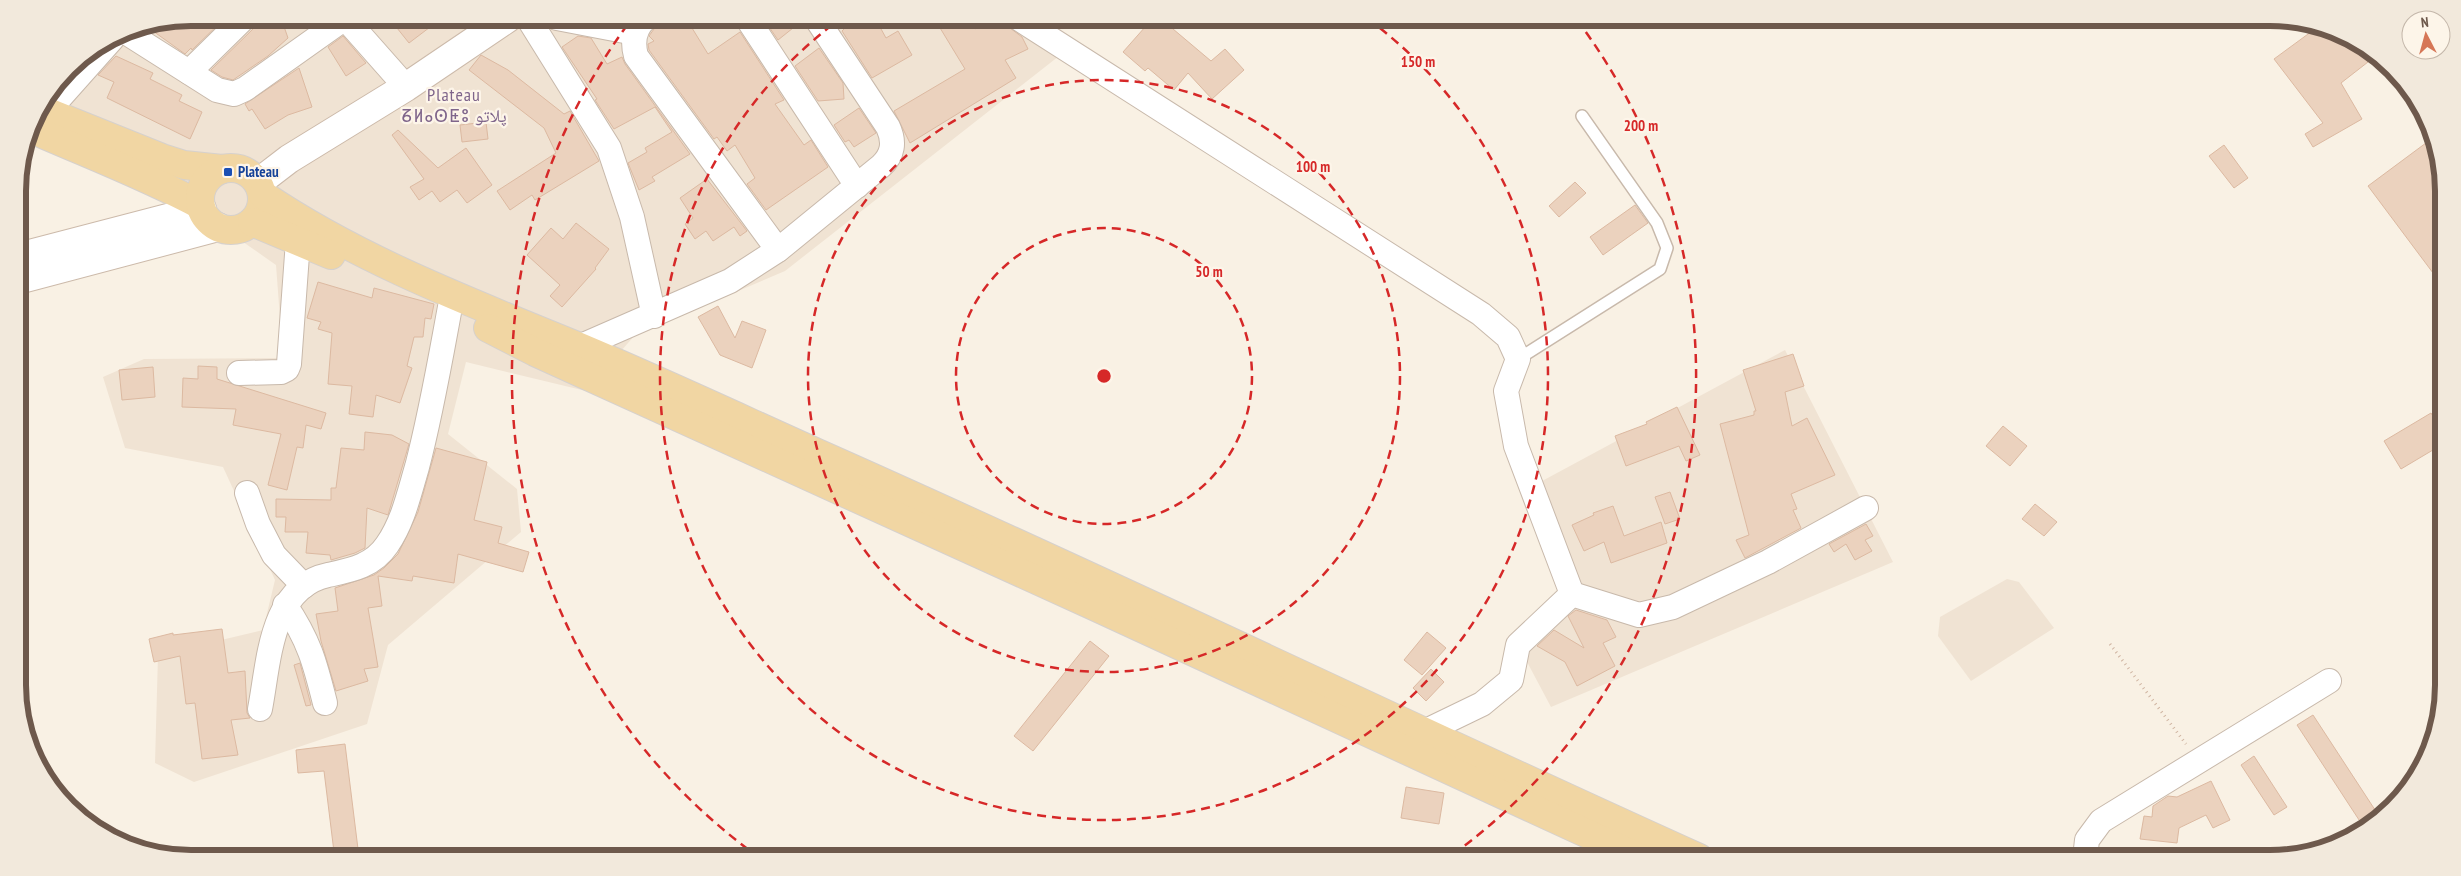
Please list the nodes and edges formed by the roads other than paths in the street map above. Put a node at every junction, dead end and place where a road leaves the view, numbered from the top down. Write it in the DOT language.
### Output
graph roads {
  1 [pos="235,27"];
  2 [pos="332,27"];
  3 [pos="353,27"];
  4 [pos="495,27"];
  5 [pos="534,27"];
  6 [pos="640,27"];
  7 [pos="752,27"];
  8 [pos="822,27"];
  9 [pos="1031,27"];
  10 [pos="133,37"];
  11 [pos="96,56"];
  12 [pos="189,72"];
  13 [pos="406,88"];
  14 [pos="49,107"];
  15 [pos="1582,116"];
  16 [pos="44,118"];
  17 [pos="43,119"];
  18 [pos="222,169"];
  19 [pos="857,186"];
  20 [pos="261,188"];
  21 [pos="207,213"];
  22 [pos="252,222"];
  23 [pos="298,240"];
  24 [pos="778,250"];
  25 [pos="27,256"];
  26 [pos="27,277"];
  27 [pos="450,307"];
  28 [pos="654,316"];
  29 [pos="579,347"];
  30 [pos="1518,358"];
  31 [pos="239,373"];
  32 [pos="247,493"];
  33 [pos="1866,508"];
  34 [pos="304,586"];
  35 [pos="1572,594"];
  36 [pos="285,605"];
  37 [pos="2329,681"];
  38 [pos="324,703"];
  39 [pos="260,709"];
  40 [pos="1422,733"];
  41 [pos="1621,849"];
  42 [pos="1680,849"];
  43 [pos="2086,849"];
  1 -- 12 [label="street"];
  2 -- 12 [label="street"];
  3 -- 13 [label="street"];
  4 -- 13 [label="main road"];
  5 -- 28 [label="street"];
  6 -- 24 [label="street"];
  7 -- 19 [label="street"];
  8 -- 19 [label="street"];
  9 -- 30 [label="street"];
  10 -- 12 [label="street"];
  11 -- 14 [label="street"];
  13 -- 20 [label="main road"];
  15 -- 30 [label="lane"];
  16 -- 18 [label="main road"];
  17 -- 21 [label="main road"];
  18 -- 20 [label="main road"];
  18 -- 21 [label="main road"];
  19 -- 24 [label="street"];
  20 -- 22 [label="main road"];
  20 -- 29 [label="main road"];
  21 -- 22 [label="main road"];
  21 -- 25 [label="main road"];
  21 -- 26 [label="main road"];
  22 -- 23 [label="main road"];
  23 -- 27 [label="main road"];
  23 -- 31 [label="street"];
  24 -- 28 [label="street"];
  27 -- 34 [label="street"];
  27 -- 41 [label="main road"];
  28 -- 29 [label="street"];
  29 -- 40 [label="main road"];
  30 -- 35 [label="street"];
  32 -- 34 [label="street"];
  33 -- 35 [label="street"];
  34 -- 36 [label="street"];
  35 -- 40 [label="street"];
  36 -- 38 [label="street"];
  36 -- 39 [label="street"];
  37 -- 43 [label="street"];
  40 -- 42 [label="main road"];
}
